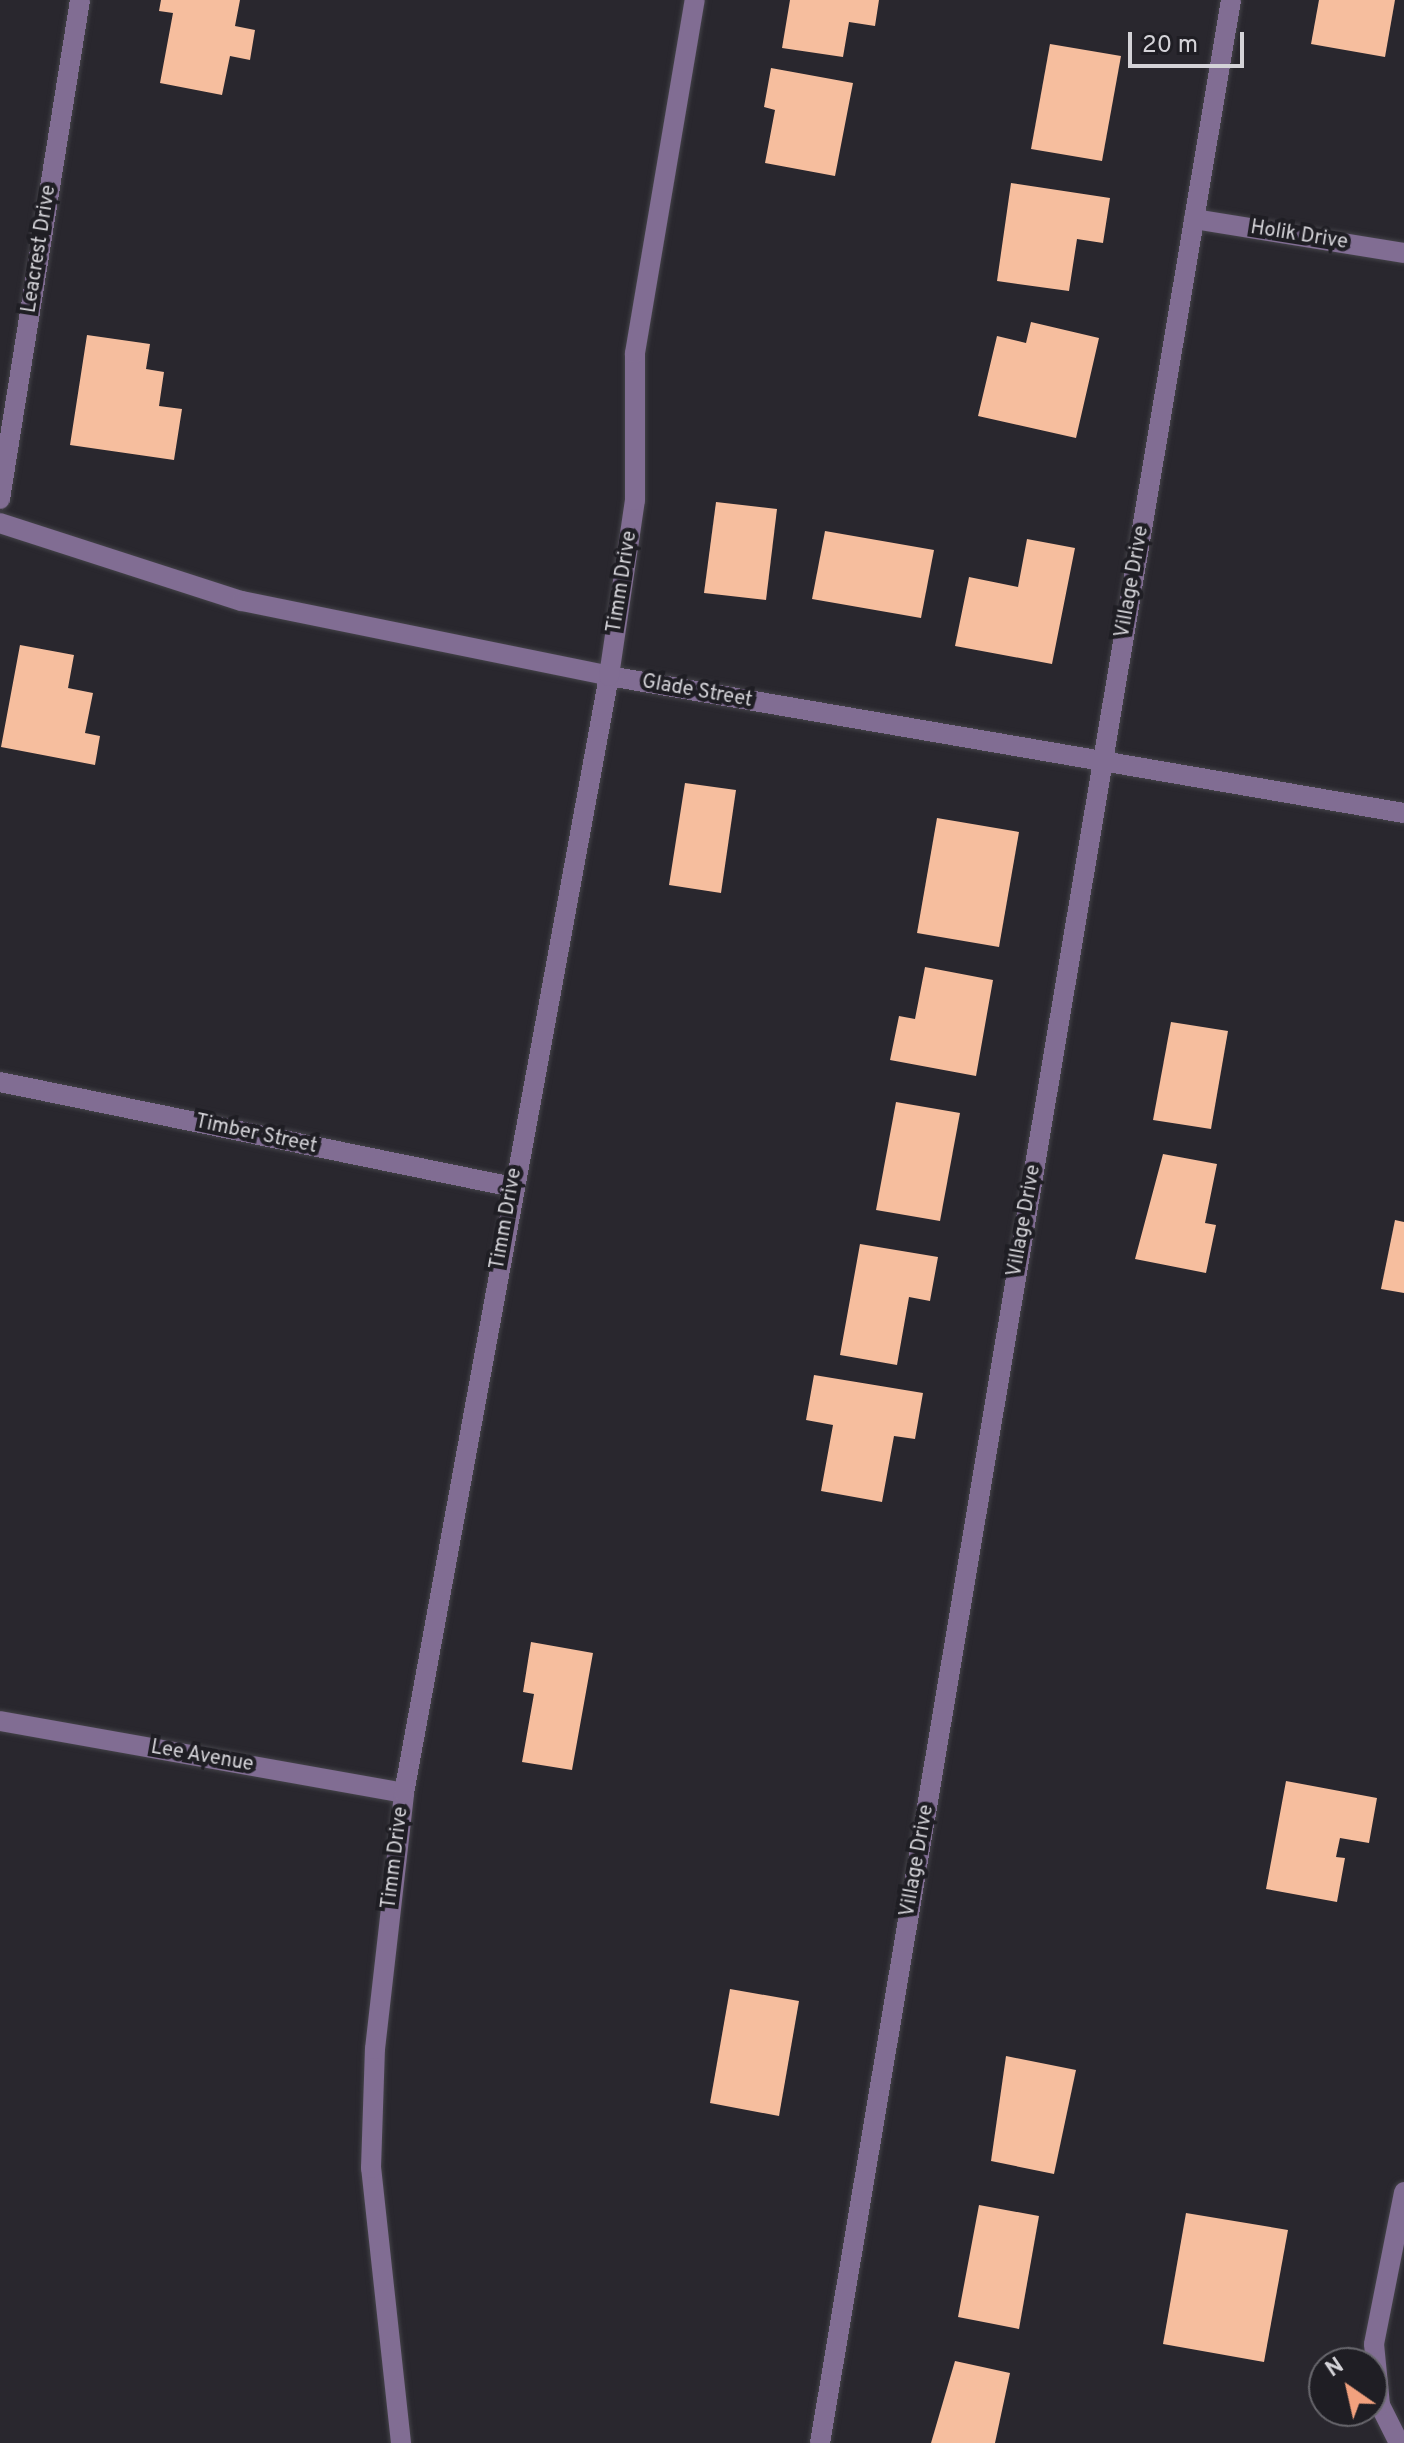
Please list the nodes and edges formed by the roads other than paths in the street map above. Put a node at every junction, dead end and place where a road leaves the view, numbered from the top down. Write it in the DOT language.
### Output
graph roads {
  1 [pos="80,0"];
  2 [pos="695,0"];
  3 [pos="1231,0"];
  4 [pos="1194,219"];
  5 [pos="1404,253"];
  6 [pos="0,499"];
  7 [pos="0,523"];
  8 [pos="609,676"];
  9 [pos="1102,764"];
  10 [pos="1404,813"];
  11 [pos="0,1082"];
  12 [pos="513,1187"];
  13 [pos="0,1721"];
  14 [pos="404,1793"];
  15 [pos="1404,2192"];
  16 [pos="401,2443"];
  17 [pos="820,2443"];
  18 [pos="1399,2443"];
  1 -- 6 [label="street, Leacrest Drive"];
  2 -- 8 [label="street, Timm Drive"];
  3 -- 4 [label="street, Village Drive"];
  4 -- 5 [label="street, Holik Drive"];
  4 -- 9 [label="street, Village Drive"];
  7 -- 8 [label="street, Glade Street"];
  8 -- 9 [label="street, Glade Street"];
  8 -- 12 [label="street, Timm Drive"];
  9 -- 10 [label="street, Glade Street"];
  9 -- 17 [label="street, Village Drive"];
  11 -- 12 [label="street, Timber Street"];
  12 -- 14 [label="street, Timm Drive"];
  13 -- 14 [label="street, Lee Avenue"];
  14 -- 16 [label="street, Timm Drive"];
  15 -- 18 [label="street"];
}
